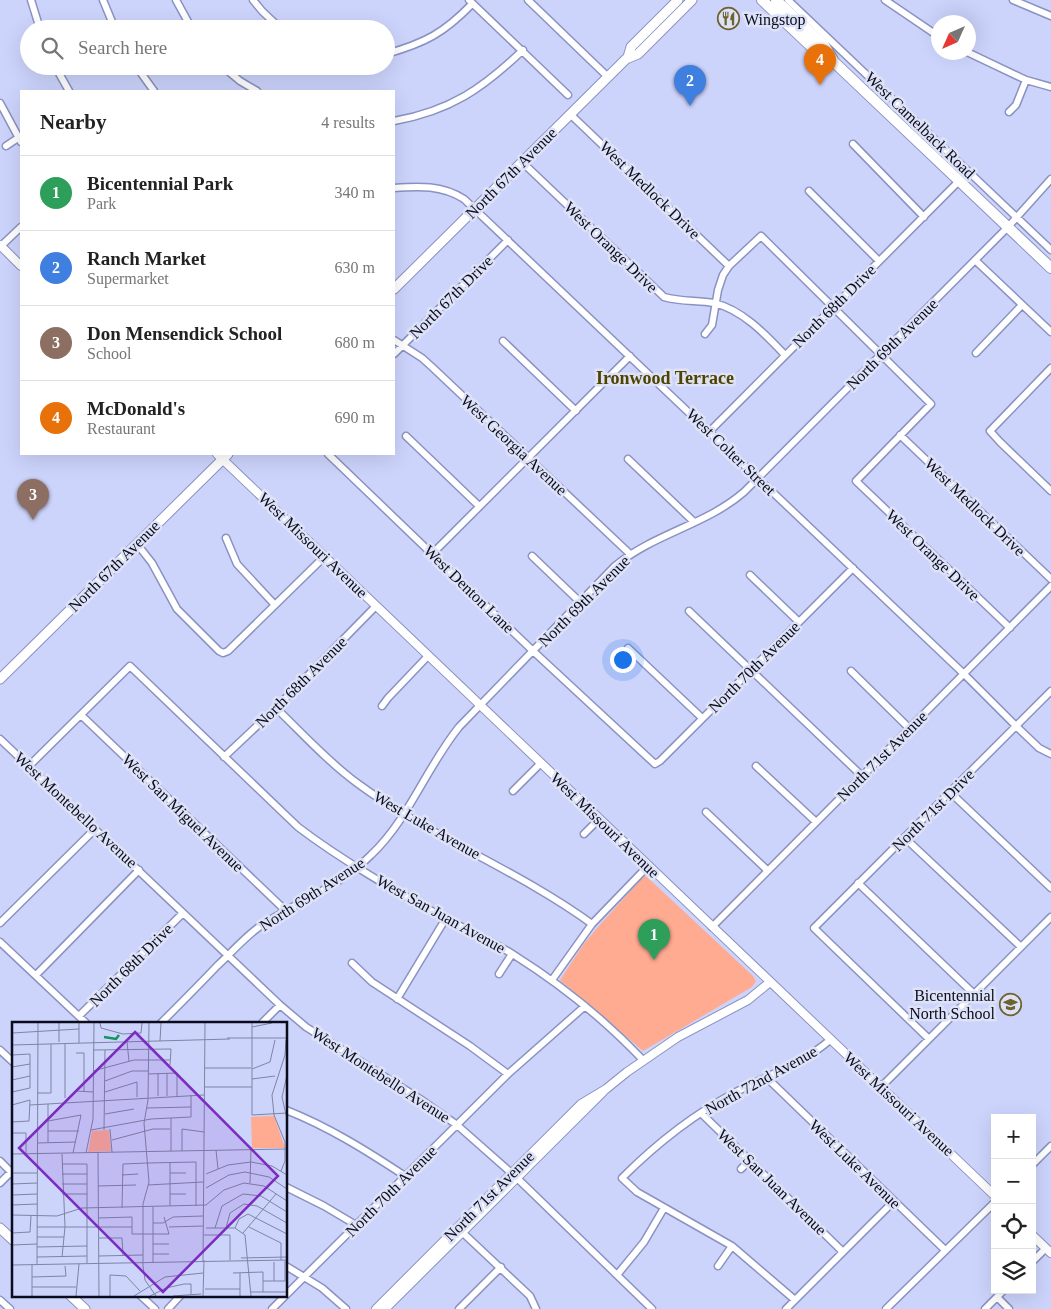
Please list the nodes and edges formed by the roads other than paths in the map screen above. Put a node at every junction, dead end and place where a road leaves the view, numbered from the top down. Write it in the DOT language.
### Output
graph roads {
  1 [pos="31,0"];
  2 [pos="103,0"];
  3 [pos="176,0"];
  4 [pos="254,0"];
  5 [pos="528,0"];
  6 [pos="678,0"];
  7 [pos="692,0"];
  8 [pos="762,0"];
  9 [pos="776,0"];
  10 [pos="788,0"];
  11 [pos="885,0"];
  12 [pos="1013,0"];
  13 [pos="471,2"];
  14 [pos="1051,16"];
  15 [pos="37,20"];
  16 [pos="111,20"];
  17 [pos="187,20"];
  18 [pos="272,20"];
  19 [pos="931,31"];
  20 [pos="523,50"];
  21 [pos="395,51"];
  22 [pos="976,56"];
  23 [pos="628,57"];
  24 [pos="835,63"];
  25 [pos="60,75"];
  26 [pos="142,75"];
  27 [pos="233,75"];
  28 [pos="608,77"];
  29 [pos="1026,80"];
  30 [pos="1051,87"];
  31 [pos="68,90"];
  32 [pos="153,90"];
  33 [pos="255,90"];
  34 [pos="568,94"];
  35 [pos="0,103"];
  36 [pos="1009,112"];
  37 [pos="570,114"];
  38 [pos="395,121"];
  39 [pos="20,140"];
  40 [pos="853,144"];
  41 [pos="6,146"];
  42 [pos="522,162"];
  43 [pos="1051,179"];
  44 [pos="960,181"];
  45 [pos="395,188"];
  46 [pos="809,191"];
  47 [pos="474,209"];
  48 [pos="924,216"];
  49 [pos="1017,217"];
  50 [pos="1008,227"];
  51 [pos="20,229"];
  52 [pos="508,240"];
  53 [pos="0,246"];
  54 [pos="1051,250"];
  55 [pos="975,260"];
  56 [pos="879,261"];
  57 [pos="20,265"];
  58 [pos="729,266"];
  59 [pos="1051,268"];
  60 [pos="395,288"];
  61 [pos="715,304"];
  62 [pos="1022,305"];
  63 [pos="833,306"];
  64 [pos="1051,332"];
  65 [pos="706,334"];
  66 [pos="395,341"];
  67 [pos="503,341"];
  68 [pos="402,346"];
  69 [pos="395,353"];
  70 [pos="976,353"];
  71 [pos="882,354"];
  72 [pos="630,356"];
  73 [pos="785,356"];
  74 [pos="1051,368"];
  75 [pos="576,411"];
  76 [pos="709,432"];
  77 [pos="900,435"];
  78 [pos="406,436"];
  79 [pos="329,455"];
  80 [pos="222,456"];
  81 [pos="528,458"];
  82 [pos="628,459"];
  83 [pos="758,479"];
  84 [pos="1051,490"];
  85 [pos="480,506"];
  86 [pos="694,522"];
  87 [pos="226,538"];
  88 [pos="137,544"];
  89 [pos="432,554"];
  90 [pos="630,554"];
  91 [pos="532,556"];
  92 [pos="324,557"];
  93 [pos="853,568"];
  94 [pos="750,575"];
  95 [pos="1051,579"];
  96 [pos="1051,586"];
  97 [pos="580,602"];
  98 [pos="275,605"];
  99 [pos="376,606"];
  100 [pos="688,611"];
  101 [pos="799,622"];
  102 [pos="1010,628"];
  103 [pos="628,648"];
  104 [pos="533,652"];
  105 [pos="428,656"];
  106 [pos="751,671"];
  107 [pos="851,671"];
  108 [pos="964,674"];
  109 [pos="0,679"];
  110 [pos="1051,691"];
  111 [pos="480,705"];
  112 [pos="382,706"];
  113 [pos="276,708"];
  114 [pos="81,715"];
  115 [pos="702,718"];
  116 [pos="1016,726"];
  117 [pos="910,729"];
  118 [pos="0,739"];
  119 [pos="1051,754"];
  120 [pos="224,757"];
  121 [pos="540,763"];
  122 [pos="654,764"];
  123 [pos="29,766"];
  124 [pos="756,766"];
  125 [pos="862,776"];
  126 [pos="513,791"];
  127 [pos="951,793"];
  128 [pos="706,812"];
  129 [pos="405,814"];
  130 [pos="599,819"];
  131 [pos="815,822"];
  132 [pos="95,829"];
  133 [pos="584,834"];
  134 [pos="904,838"];
  135 [pos="648,866"];
  136 [pos="358,867"];
  137 [pos="139,870"];
  138 [pos="766,870"];
  139 [pos="858,883"];
  140 [pos="1051,888"];
  141 [pos="286,911"];
  142 [pos="183,913"];
  143 [pos="1051,917"];
  144 [pos="446,918"];
  145 [pos="0,923"];
  146 [pos="592,924"];
  147 [pos="712,927"];
  148 [pos="0,942"];
  149 [pos="1021,947"];
  150 [pos="512,954"];
  151 [pos="228,955"];
  152 [pos="352,963"];
  153 [pos="499,974"];
  154 [pos="36,976"];
  155 [pos="552,980"];
  156 [pos="770,982"];
  157 [pos="974,994"];
  158 [pos="397,999"];
  159 [pos="280,1005"];
  160 [pos="585,1006"];
  161 [pos="79,1016"];
  162 [pos="85,1022"];
  163 [pos="162,1022"];
  164 [pos="263,1022"];
  165 [pos="929,1038"];
  166 [pos="830,1040"];
  167 [pos="0,1050"];
  168 [pos="643,1060"];
  169 [pos="12,1061"];
  170 [pos="508,1074"];
  171 [pos="766,1078"];
  172 [pos="881,1087"];
  173 [pos="288,1111"];
  174 [pos="701,1113"];
  175 [pos="457,1125"];
  176 [pos="1051,1146"];
  177 [pos="750,1160"];
  178 [pos="0,1161"];
  179 [pos="1036,1161"];
  180 [pos="741,1169"];
  181 [pos="12,1171"];
  182 [pos="12,1173"];
  183 [pos="405,1176"];
  184 [pos="514,1176"];
  185 [pos="0,1183"];
  186 [pos="288,1188"];
  187 [pos="991,1192"];
  188 [pos="894,1201"];
  189 [pos="993,1204"];
  190 [pos="664,1208"];
  191 [pos="356,1225"];
  192 [pos="0,1228"];
  193 [pos="460,1230"];
  194 [pos="12,1239"];
  195 [pos="1036,1239"];
  196 [pos="732,1246"];
  197 [pos="945,1250"];
  198 [pos="1048,1250"];
  199 [pos="843,1252"];
  200 [pos="1036,1259"];
  201 [pos="718,1266"];
  202 [pos="288,1267"];
  203 [pos="500,1267"];
  204 [pos="617,1275"];
  205 [pos="305,1276"];
  206 [pos="288,1293"];
  207 [pos="1000,1294"];
  208 [pos="141,1296"];
  209 [pos="180,1296"];
  210 [pos="285,1296"];
  211 [pos="75,1297"];
  212 [pos="997,1298"];
  213 [pos="0,1300"];
  214 [pos="795,1300"];
  215 [pos="10,1309"];
  216 [pos="85,1309"];
  217 [pos="154,1309"];
  218 [pos="168,1309"];
  219 [pos="272,1309"];
  220 [pos="346,1309"];
  221 [pos="376,1309"];
  222 [pos="386,1309"];
  223 [pos="459,1309"];
  224 [pos="536,1309"];
  225 [pos="652,1309"];
  226 [pos="786,1309"];
  227 [pos="886,1309"];
  228 [pos="986,1309"];
  229 [pos="1009,1309"];
  1 -- 15 [label="street"];
  2 -- 16 [label="street"];
  3 -- 17 [label="street"];
  4 -- 18 [label="street"];
  5 -- 28 [label="street"];
  6 -- 23 [label="main road, North 67th Avenue"];
  7 -- 23 [label="main road, North 67th Avenue"];
  8 -- 24 [label="main road, West Camelback Road"];
  9 -- 24 [label="main road, West Camelback Road"];
  10 -- 49 [label="street, West Camelback Road"];
  11 -- 19 [label="street"];
  12 -- 14 [label="street"];
  13 -- 20 [label="street"];
  13 -- 21 [label="street"];
  20 -- 34 [label="street"];
  20 -- 38 [label="street"];
  22 -- 29 [label="street"];
  23 -- 28 [label="main road, North 67th Avenue"];
  24 -- 44 [label="main road, West Camelback Road"];
  25 -- 31 [label="street"];
  26 -- 32 [label="street"];
  27 -- 33 [label="street"];
  28 -- 37 [label="main road, North 67th Avenue"];
  29 -- 30 [label="street"];
  29 -- 36 [label="street"];
  35 -- 39 [label="street"];
  37 -- 42 [label="main road, North 67th Avenue"];
  37 -- 58 [label="street, West Medlock Drive"];
  39 -- 41 [label="street"];
  40 -- 48 [label="street"];
  42 -- 47 [label="main road, North 67th Avenue"];
  42 -- 61 [label="street, West Orange Drive"];
  43 -- 49 [label="street, North 69th Avenue"];
  44 -- 48 [label="street, North 68th Drive"];
  44 -- 50 [label="main road, West Camelback Road"];
  45 -- 47 [label="street, West Colter Street"];
  46 -- 56 [label="street"];
  47 -- 52 [label="street, West Colter Street"];
  47 -- 60 [label="main road, North 67th Avenue"];
  48 -- 56 [label="street, North 68th Drive"];
  49 -- 50 [label="street, North 69th Avenue"];
  49 -- 54 [label="street, West Camelback Road"];
  50 -- 55 [label="street, North 69th Avenue"];
  50 -- 59 [label="main road, West Camelback Road"];
  51 -- 53 [label="street"];
  52 -- 68 [label="street, North 67th Drive"];
  52 -- 72 [label="street, West Colter Street"];
  53 -- 57 [label="street"];
  55 -- 62 [label="street"];
  55 -- 71 [label="street, North 69th Avenue"];
  56 -- 63 [label="street, North 68th Drive"];
  58 -- 61 [label="street"];
  58 -- 63 [label="street"];
  61 -- 65 [label="street"];
  61 -- 73 [label="street, West Orange Drive"];
  62 -- 64 [label="street"];
  62 -- 70 [label="street"];
  63 -- 71 [label="street"];
  63 -- 73 [label="street, North 68th Drive"];
  66 -- 68 [label="street, West Georgia Avenue"];
  67 -- 75 [label="street"];
  68 -- 69 [label="street, North 67th Drive"];
  68 -- 81 [label="street, West Georgia Avenue"];
  71 -- 77 [label="street"];
  71 -- 83 [label="street, North 69th Avenue"];
  72 -- 75 [label="street"];
  72 -- 76 [label="street, West Colter Street"];
  73 -- 76 [label="street, North 68th Drive"];
  74 -- 84 [label="street"];
  75 -- 81 [label="street"];
  76 -- 83 [label="street, West Colter Street"];
  77 -- 95 [label="street, West Medlock Drive"];
  77 -- 102 [label="street, West Orange Drive"];
  78 -- 85 [label="street"];
  79 -- 89 [label="street, West Denton Lane"];
  80 -- 88 [label="main road, North 67th Avenue"];
  80 -- 92 [label="street, West Missouri Avenue"];
  81 -- 85 [label="street"];
  81 -- 90 [label="street, West Georgia Avenue"];
  82 -- 86 [label="street"];
  83 -- 86 [label="street, North 69th Avenue"];
  83 -- 93 [label="street, West Colter Street"];
  85 -- 89 [label="street"];
  86 -- 90 [label="street, North 69th Avenue"];
  87 -- 98 [label="street"];
  88 -- 98 [label="street"];
  88 -- 109 [label="main road, North 67th Avenue"];
  89 -- 104 [label="street, West Denton Lane"];
  90 -- 97 [label="street, North 69th Avenue"];
  91 -- 97 [label="street"];
  92 -- 98 [label="street"];
  92 -- 99 [label="street, West Missouri Avenue"];
  93 -- 101 [label="street, North 70th Avenue"];
  93 -- 108 [label="street, West Colter Street"];
  94 -- 101 [label="street"];
  96 -- 102 [label="street, North 71st Avenue"];
  97 -- 104 [label="street, North 69th Avenue"];
  99 -- 105 [label="street, West Missouri Avenue"];
  99 -- 113 [label="street, North 68th Avenue"];
  100 -- 106 [label="street"];
  101 -- 106 [label="street, North 70th Avenue"];
  102 -- 108 [label="street, North 71st Avenue"];
  103 -- 115 [label="street"];
  104 -- 111 [label="street, North 69th Avenue"];
  104 -- 122 [label="street, West Denton Lane"];
  105 -- 111 [label="street, West Missouri Avenue"];
  105 -- 112 [label="street"];
  106 -- 115 [label="street, North 70th Avenue"];
  106 -- 125 [label="street"];
  107 -- 117 [label="street"];
  108 -- 116 [label="street, West Colter Street"];
  108 -- 117 [label="street, North 71st Avenue"];
  110 -- 116 [label="street, North 71st Drive"];
  111 -- 121 [label="street, West Missouri Avenue"];
  111 -- 129 [label="street, North 69th Avenue"];
  113 -- 120 [label="street, North 68th Avenue"];
  113 -- 129 [label="street, West Luke Avenue"];
  114 -- 120 [label="street, West San Juan Avenue"];
  114 -- 123 [label="street"];
  114 -- 141 [label="street, West San Miguel Avenue"];
  115 -- 122 [label="street, North 70th Avenue"];
  116 -- 119 [label="street, West Colter Street"];
  116 -- 127 [label="street, North 71st Drive"];
  117 -- 125 [label="street, North 71st Avenue"];
  118 -- 123 [label="street, West Montebello Avenue"];
  120 -- 136 [label="street, West San Juan Avenue"];
  121 -- 126 [label="street"];
  121 -- 130 [label="street, West Missouri Avenue"];
  123 -- 132 [label="street, West Montebello Avenue"];
  124 -- 131 [label="street"];
  125 -- 131 [label="street, North 71st Avenue"];
  127 -- 134 [label="street, North 71st Drive"];
  127 -- 140 [label="street"];
  128 -- 138 [label="street"];
  129 -- 136 [label="street, North 69th Avenue"];
  129 -- 146 [label="street, West Luke Avenue"];
  130 -- 133 [label="street"];
  130 -- 135 [label="street, West Missouri Avenue"];
  131 -- 138 [label="street, North 71st Avenue"];
  132 -- 137 [label="street, West Montebello Avenue"];
  132 -- 145 [label="street"];
  134 -- 139 [label="street, North 71st Drive"];
  134 -- 149 [label="street"];
  135 -- 146 [label="street"];
  135 -- 147 [label="street, West Missouri Avenue"];
  136 -- 141 [label="street, North 69th Avenue"];
  136 -- 144 [label="street, West San Juan Avenue"];
  137 -- 142 [label="street, West Montebello Avenue"];
  137 -- 154 [label="street"];
  138 -- 147 [label="street, North 71st Avenue"];
  139 -- 157 [label="street"];
  139 -- 165 [label="street, North 71st Drive"];
  141 -- 151 [label="street, North 69th Avenue"];
  142 -- 151 [label="street, West Montebello Avenue"];
  142 -- 161 [label="street, North 68th Drive"];
  143 -- 149 [label="street"];
  144 -- 150 [label="street, West San Juan Avenue"];
  144 -- 158 [label="street"];
  146 -- 155 [label="street"];
  147 -- 156 [label="street, West Missouri Avenue"];
  148 -- 154 [label="street"];
  149 -- 157 [label="street"];
  150 -- 153 [label="street"];
  150 -- 155 [label="street, West San Juan Avenue"];
  151 -- 159 [label="street, West Montebello Avenue"];
  151 -- 163 [label="street, North 69th Avenue"];
  152 -- 158 [label="street"];
  154 -- 161 [label="street"];
  155 -- 160 [label="street, West San Juan Avenue"];
  156 -- 166 [label="street, West Missouri Avenue"];
  156 -- 168 [label="street, North 71st Avenue"];
  157 -- 165 [label="street"];
  158 -- 170 [label="street"];
  159 -- 164 [label="street"];
  159 -- 175 [label="street, West Montebello Avenue"];
  160 -- 168 [label="street, West San Juan Avenue"];
  160 -- 170 [label="street, North 70th Avenue"];
  161 -- 162 [label="street"];
  165 -- 172 [label="street"];
  166 -- 171 [label="street, North 72nd Avenue"];
  166 -- 172 [label="street, West Missouri Avenue"];
  167 -- 169 [label="street"];
  168 -- 184 [label="street, North 71st Avenue"];
  170 -- 175 [label="street, North 70th Avenue"];
  171 -- 174 [label="street, North 72nd Avenue"];
  171 -- 188 [label="street, West Luke Avenue"];
  172 -- 187 [label="street, West Missouri Avenue"];
  173 -- 183 [label="street"];
  174 -- 177 [label="street, West San Juan Avenue"];
  174 -- 190 [label="street, North 72nd Avenue"];
  175 -- 183 [label="street, North 70th Avenue"];
  175 -- 184 [label="street, West Montebello Avenue"];
  176 -- 179 [label="street"];
  177 -- 180 [label="street"];
  177 -- 199 [label="street, West San Juan Avenue"];
  178 -- 181 [label="street"];
  182 -- 185 [label="street"];
  183 -- 191 [label="street, North 70th Avenue"];
  184 -- 193 [label="street, North 71st Avenue"];
  184 -- 204 [label="street, West Montebello Avenue"];
  186 -- 191 [label="street"];
  188 -- 197 [label="street, West Luke Avenue"];
  188 -- 199 [label="street"];
  189 -- 197 [label="street"];
  190 -- 196 [label="street"];
  190 -- 204 [label="street"];
  191 -- 205 [label="street, North 70th Avenue"];
  192 -- 194 [label="main road"];
  193 -- 203 [label="street"];
  193 -- 221 [label="street, North 71st Avenue"];
  193 -- 222 [label="street, North 71st Avenue"];
  195 -- 198 [label="street"];
  196 -- 201 [label="street"];
  196 -- 214 [label="street"];
  197 -- 227 [label="street"];
  198 -- 200 [label="street"];
  199 -- 214 [label="street"];
  202 -- 205 [label="street"];
  203 -- 223 [label="street"];
  203 -- 224 [label="street"];
  204 -- 225 [label="street, West Montebello Avenue"];
  205 -- 206 [label="street, North 70th Avenue"];
  205 -- 220 [label="street"];
  207 -- 212 [label="street"];
  208 -- 217 [label="street"];
  209 -- 218 [label="street"];
  210 -- 219 [label="street, North 70th Avenue"];
  211 -- 216 [label="main road"];
  212 -- 228 [label="street"];
  212 -- 229 [label="street"];
  213 -- 215 [label="street"];
  214 -- 226 [label="street"];
}
